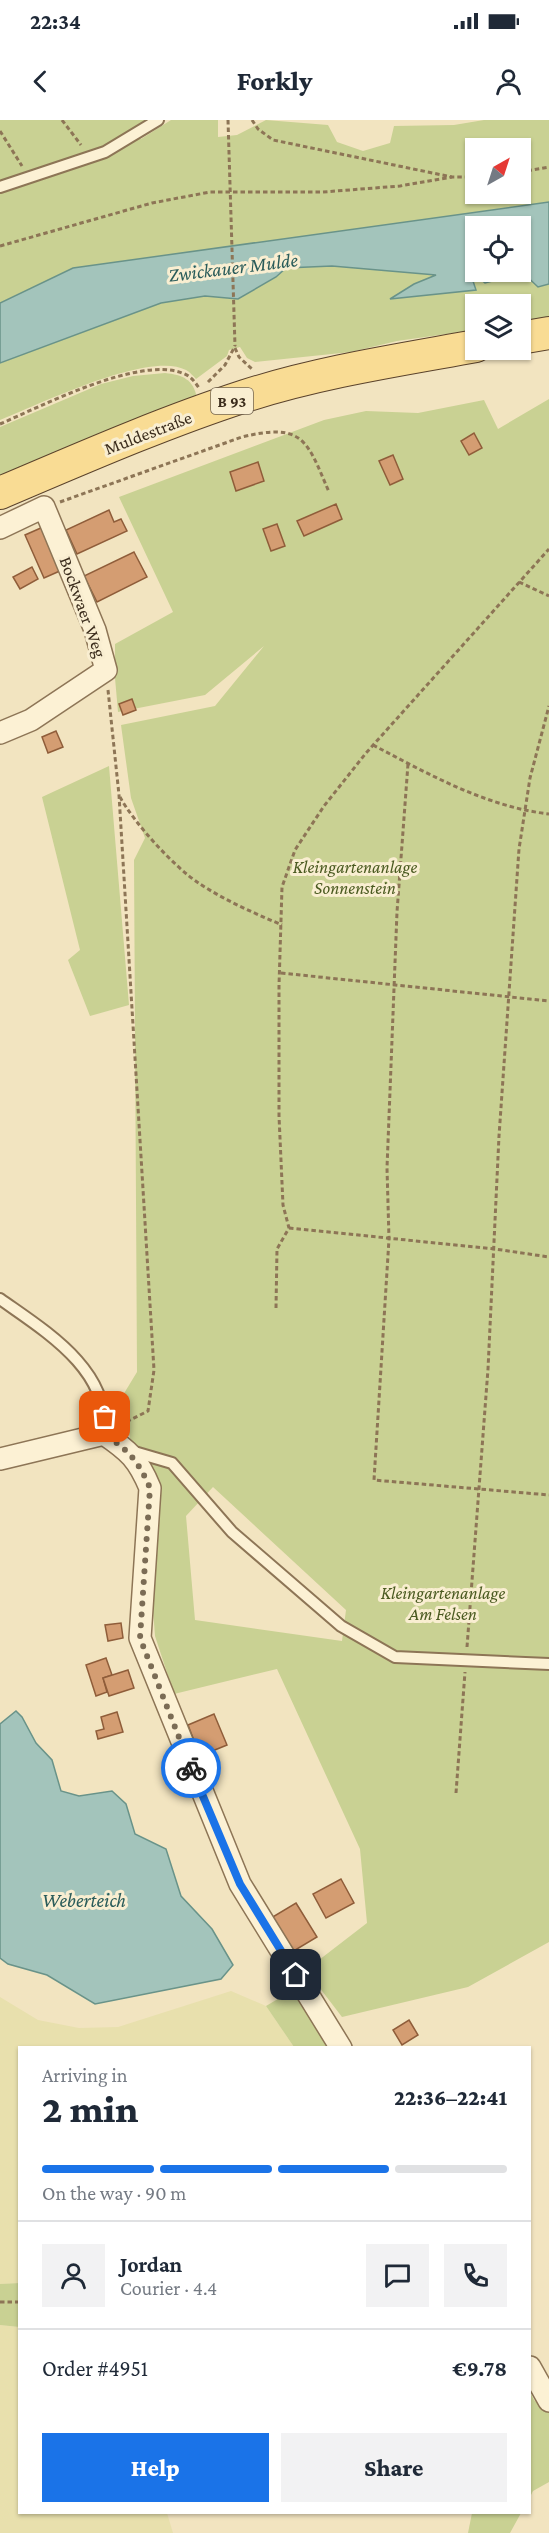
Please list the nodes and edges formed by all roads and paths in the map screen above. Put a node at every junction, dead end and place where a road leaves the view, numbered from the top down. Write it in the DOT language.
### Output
graph roads {
  1 [pos="62,120"];
  2 [pos="158,120"];
  3 [pos="228,120"];
  4 [pos="252,120"];
  5 [pos="0,131"];
  6 [pos="90,158"];
  7 [pos="549,167"];
  8 [pos="531,170"];
  9 [pos="30,177"];
  10 [pos="452,177"];
  11 [pos="465,177"];
  12 [pos="0,187"];
  13 [pos="0,246"];
  14 [pos="549,333"];
  15 [pos="531,336"];
  16 [pos="465,348"];
  17 [pos="0,424"];
  18 [pos="329,492"];
  19 [pos="0,493"];
  20 [pos="38,493"];
  21 [pos="0,528"];
  22 [pos="549,549"];
  23 [pos="519,582"];
  24 [pos="549,596"];
  25 [pos="106,670"];
  26 [pos="549,706"];
  27 [pos="0,734"];
  28 [pos="373,745"];
  29 [pos="408,764"];
  30 [pos="119,795"];
  31 [pos="525,812"];
  32 [pos="549,814"];
  33 [pos="282,925"];
  34 [pos="280,973"];
  35 [pos="394,985"];
  36 [pos="508,997"];
  37 [pos="549,1001"];
  38 [pos="289,1228"];
  39 [pos="389,1239"];
  40 [pos="495,1249"];
  41 [pos="549,1257"];
  42 [pos="0,1299"];
  43 [pos="276,1308"];
  44 [pos="104,1434"];
  45 [pos="129,1451"];
  46 [pos="0,1459"];
  47 [pos="478,1489"];
  48 [pos="549,1495"];
  49 [pos="466,1661"];
  50 [pos="549,1665"];
  51 [pos="456,1792"];
  52 [pos="340,2046"];
  53 [pos="0,2302"];
  54 [pos="18,2302"];
  55 [pos="531,2369"];
  56 [pos="549,2401"];
  1 -- 6 [label="path"];
  2 -- 6 [label="lane"];
  3 -- 17 [label="path, bridge"];
  4 -- 10 [label="path"];
  5 -- 9 [label="path"];
  6 -- 9 [label="lane"];
  7 -- 8 [label="path"];
  9 -- 12 [label="lane"];
  10 -- 11 [label="path"];
  10 -- 13 [label="path"];
  14 -- 15 [label="main road"];
  16 -- 20 [label="main road, Muldestraße / B 93"];
  18 -- 20 [label="path"];
  19 -- 20 [label="main road, Muldestraße / B 93"];
  20 -- 21 [label="street"];
  20 -- 25 [label="street, Bockwaer Weg"];
  22 -- 23 [label="path"];
  23 -- 24 [label="path"];
  23 -- 28 [label="path"];
  25 -- 27 [label="street, Bockwaer Weg"];
  25 -- 30 [label="path"];
  26 -- 31 [label="path"];
  28 -- 29 [label="path"];
  28 -- 33 [label="path"];
  29 -- 31 [label="path"];
  29 -- 35 [label="path"];
  30 -- 33 [label="path"];
  30 -- 44 [label="path"];
  31 -- 32 [label="path"];
  31 -- 36 [label="path"];
  33 -- 34 [label="path"];
  34 -- 35 [label="path"];
  34 -- 38 [label="path"];
  35 -- 36 [label="path"];
  35 -- 39 [label="path"];
  36 -- 37 [label="path"];
  36 -- 40 [label="path"];
  38 -- 39 [label="path"];
  38 -- 43 [label="path"];
  39 -- 40 [label="path"];
  39 -- 47 [label="path"];
  40 -- 41 [label="path"];
  40 -- 47 [label="path"];
  42 -- 44 [label="lane"];
  44 -- 45 [label="street"];
  44 -- 46 [label="street"];
  45 -- 49 [label="lane"];
  45 -- 52 [label="street"];
  47 -- 48 [label="path"];
  47 -- 49 [label="path"];
  49 -- 50 [label="lane"];
  49 -- 51 [label="path"];
  53 -- 54 [label="path"];
  55 -- 56 [label="street"];
}
